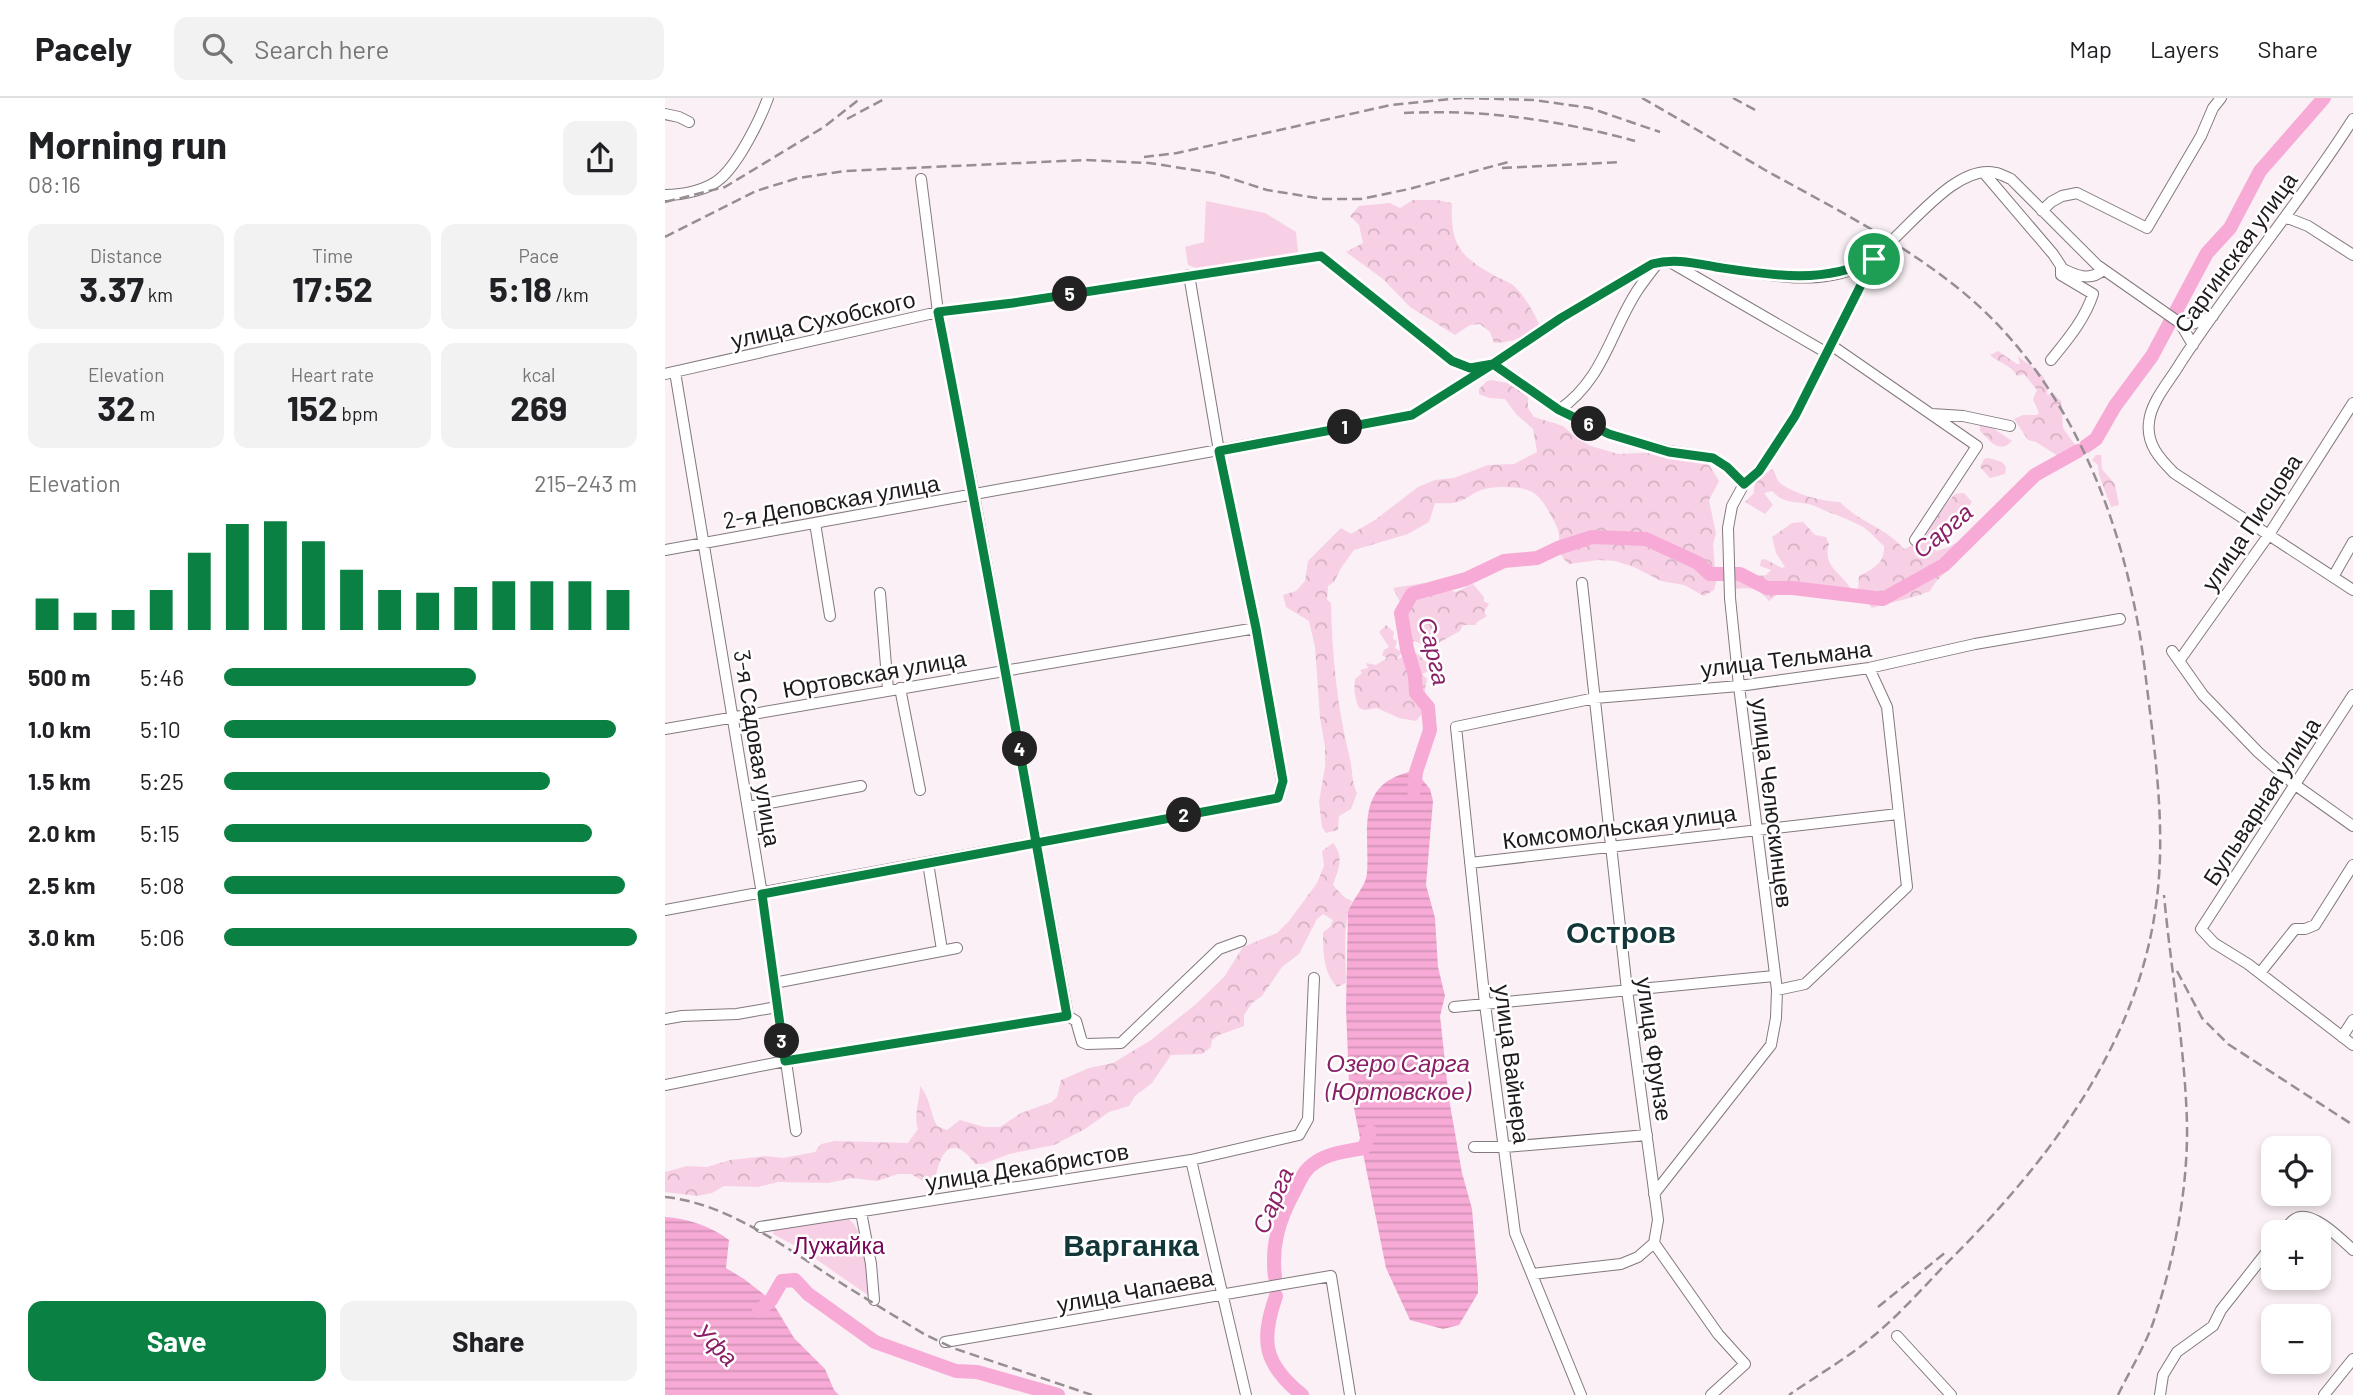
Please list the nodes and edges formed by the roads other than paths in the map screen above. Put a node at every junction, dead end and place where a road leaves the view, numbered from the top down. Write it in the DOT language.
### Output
graph roads {
  1 [pos="768,98"];
  2 [pos="2221,98"];
  3 [pos="665,114"];
  4 [pos="2353,119"];
  5 [pos="689,122"];
  6 [pos="1985,173"];
  7 [pos="921,179"];
  8 [pos="665,195"];
  9 [pos="2042,211"];
  10 [pos="2285,217"];
  11 [pos="2353,255"];
  12 [pos="1874,259"];
  13 [pos="1662,262"];
  14 [pos="2061,268"];
  15 [pos="2103,270"];
  16 [pos="1189,275"];
  17 [pos="938,312"];
  18 [pos="2213,316"];
  19 [pos="2180,323"];
  20 [pos="2193,345"];
  21 [pos="1829,349"];
  22 [pos="2051,360"];
  23 [pos="1493,364"];
  24 [pos="670,373"];
  25 [pos="2353,402"];
  26 [pos="1559,410"];
  27 [pos="1931,414"];
  28 [pos="2010,426"];
  29 [pos="1219,451"];
  30 [pos="1744,484"];
  31 [pos="974,495"];
  32 [pos="815,523"];
  33 [pos="2268,536"];
  34 [pos="1915,540"];
  35 [pos="2353,542"];
  36 [pos="705,543"];
  37 [pos="665,550"];
  38 [pos="2333,577"];
  39 [pos="1582,583"];
  40 [pos="2353,590"];
  41 [pos="880,593"];
  42 [pos="830,616"];
  43 [pos="2120,619"];
  44 [pos="1256,628"];
  45 [pos="2172,652"];
  46 [pos="2179,661"];
  47 [pos="1869,668"];
  48 [pos="1006,670"];
  49 [pos="1739,686"];
  50 [pos="900,688"];
  51 [pos="888,690"];
  52 [pos="2353,695"];
  53 [pos="1595,698"];
  54 [pos="733,716"];
  55 [pos="1456,727"];
  56 [pos="665,729"];
  57 [pos="2294,784"];
  58 [pos="861,786"];
  59 [pos="920,790"];
  60 [pos="748,807"];
  61 [pos="1898,814"];
  62 [pos="2353,826"];
  63 [pos="1755,830"];
  64 [pos="1036,843"];
  65 [pos="1612,847"];
  66 [pos="928,863"];
  67 [pos="1470,863"];
  68 [pos="2353,865"];
  69 [pos="762,894"];
  70 [pos="665,910"];
  71 [pos="1241,941"];
  72 [pos="957,948"];
  73 [pos="943,950"];
  74 [pos="2260,973"];
  75 [pos="1774,976"];
  76 [pos="1314,978"];
  77 [pos="774,983"];
  78 [pos="1627,990"];
  79 [pos="1777,990"];
  80 [pos="1485,1004"];
  81 [pos="778,1007"];
  82 [pos="1454,1007"];
  83 [pos="1067,1016"];
  84 [pos="665,1019"];
  85 [pos="2353,1020"];
  86 [pos="2341,1037"];
  87 [pos="2353,1045"];
  88 [pos="785,1061"];
  89 [pos="665,1085"];
  90 [pos="796,1131"];
  91 [pos="1647,1135"];
  92 [pos="1474,1147"];
  93 [pos="1505,1147"];
  94 [pos="1191,1160"];
  95 [pos="1654,1194"];
  96 [pos="861,1212"];
  97 [pos="2294,1220"];
  98 [pos="2313,1220"];
  99 [pos="760,1227"];
  100 [pos="2331,1230"];
  101 [pos="1654,1243"];
  102 [pos="2353,1250"];
  103 [pos="2261,1259"];
  104 [pos="1532,1274"];
  105 [pos="1223,1295"];
  106 [pos="874,1300"];
  107 [pos="1896,1336"];
  108 [pos="945,1342"];
  109 [pos="2353,1359"];
  110 [pos="1246,1395"];
  111 [pos="1350,1395"];
  112 [pos="1581,1395"];
  113 [pos="1711,1395"];
  114 [pos="1951,1395"];
  115 [pos="2160,1395"];
  116 [pos="2324,1395"];
  1 -- 8 [label="street"];
  2 -- 9 [label="street"];
  3 -- 5 [label="street"];
  4 -- 10 [label="street, Саргинская улица"];
  6 -- 9 [label="street"];
  6 -- 12 [label="street"];
  6 -- 14 [label="street"];
  7 -- 17 [label="street"];
  9 -- 15 [label="street"];
  10 -- 11 [label="street"];
  10 -- 18 [label="street, Саргинская улица"];
  12 -- 13 [label="street"];
  12 -- 21 [label="street, улица Челюскинцев"];
  13 -- 21 [label="street"];
  13 -- 23 [label="street, 2-я Деповская улица"];
  13 -- 26 [label="street"];
  14 -- 15 [label="street"];
  14 -- 22 [label="street"];
  15 -- 19 [label="street"];
  16 -- 17 [label="street, улица Сухобского"];
  16 -- 23 [label="street, улица Сухобского"];
  16 -- 29 [label="street"];
  17 -- 24 [label="street, улица Сухобского"];
  17 -- 31 [label="street"];
  18 -- 19 [label="street"];
  18 -- 20 [label="street, Саргинская улица"];
  19 -- 20 [label="street"];
  20 -- 33 [label="street, Саргинская улица"];
  21 -- 27 [label="street"];
  21 -- 30 [label="street, улица Челюскинцев"];
  23 -- 26 [label="street"];
  23 -- 29 [label="street, 2-я Деповская улица"];
  24 -- 36 [label="street, 3-я Садовая улица"];
  25 -- 33 [label="street, улица Писцова"];
  26 -- 30 [label="street"];
  27 -- 28 [label="street"];
  27 -- 34 [label="street"];
  29 -- 31 [label="street, 2-я Деповская улица"];
  29 -- 44 [label="street"];
  30 -- 49 [label="street, улица Челюскинцев"];
  31 -- 32 [label="street, 2-я Деповская улица"];
  31 -- 48 [label="street"];
  32 -- 36 [label="street, 2-я Деповская улица"];
  32 -- 42 [label="street"];
  33 -- 38 [label="street"];
  33 -- 46 [label="street, улица Писцова"];
  35 -- 38 [label="street"];
  36 -- 37 [label="street, 2-я Деповская улица"];
  36 -- 54 [label="street, 3-я Садовая улица"];
  38 -- 40 [label="street"];
  39 -- 53 [label="street, улица Фрунзе"];
  41 -- 51 [label="street"];
  43 -- 47 [label="street, улица Тельмана"];
  44 -- 48 [label="street, Юртовская улица"];
  44 -- 64 [label="street"];
  45 -- 46 [label="street"];
  46 -- 57 [label="street"];
  47 -- 49 [label="street, улица Тельмана"];
  47 -- 61 [label="street"];
  48 -- 50 [label="street, Юртовская улица"];
  48 -- 64 [label="street"];
  49 -- 53 [label="street, улица Тельмана"];
  49 -- 63 [label="street, улица Челюскинцев"];
  50 -- 51 [label="street, Юртовская улица"];
  50 -- 59 [label="street"];
  51 -- 54 [label="street, Юртовская улица"];
  52 -- 57 [label="street, Бульварная улица"];
  53 -- 55 [label="street, улица Тельмана"];
  53 -- 65 [label="street, улица Фрунзе"];
  54 -- 56 [label="street, Юртовская улица"];
  54 -- 60 [label="street, 3-я Садовая улица"];
  55 -- 67 [label="street, улица Вайнера"];
  57 -- 62 [label="street"];
  57 -- 74 [label="street, Бульварная улица"];
  58 -- 60 [label="street"];
  60 -- 69 [label="street, 3-я Садовая улица"];
  61 -- 63 [label="street, Комсомольская улица"];
  61 -- 79 [label="street"];
  63 -- 65 [label="street, Комсомольская улица"];
  63 -- 75 [label="street, улица Челюскинцев"];
  64 -- 66 [label="street"];
  64 -- 83 [label="street"];
  65 -- 67 [label="street, Комсомольская улица"];
  65 -- 78 [label="street, улица Фрунзе"];
  66 -- 69 [label="street"];
  66 -- 73 [label="street"];
  67 -- 80 [label="street, улица Вайнера"];
  68 -- 74 [label="street"];
  69 -- 70 [label="street"];
  69 -- 77 [label="street, 3-я Садовая улица"];
  71 -- 83 [label="street"];
  72 -- 73 [label="street"];
  73 -- 77 [label="street"];
  74 -- 86 [label="street"];
  75 -- 78 [label="street"];
  75 -- 79 [label="street, улица Челюскинцев"];
  76 -- 94 [label="street, улица Декабристов"];
  77 -- 81 [label="street, 3-я Садовая улица"];
  78 -- 80 [label="street"];
  78 -- 91 [label="street, улица Фрунзе"];
  79 -- 95 [label="street, улица Челюскинцев"];
  80 -- 82 [label="street"];
  80 -- 93 [label="street, улица Вайнера"];
  81 -- 84 [label="street"];
  81 -- 88 [label="street, 3-я Садовая улица"];
  83 -- 88 [label="street"];
  85 -- 86 [label="street"];
  86 -- 87 [label="street"];
  88 -- 89 [label="street"];
  88 -- 90 [label="street, 3-я Садовая улица"];
  91 -- 93 [label="street"];
  91 -- 95 [label="street, улица Фрунзе"];
  92 -- 93 [label="street"];
  93 -- 104 [label="street, улица Вайнера"];
  94 -- 96 [label="street, улица Декабристов"];
  94 -- 105 [label="street"];
  95 -- 101 [label="street, улица Фрунзе"];
  96 -- 99 [label="street, улица Декабристов"];
  96 -- 106 [label="street"];
  97 -- 98 [label="street"];
  100 -- 102 [label="street"];
  101 -- 104 [label="street"];
  101 -- 113 [label="street"];
  103 -- 115 [label="street"];
  104 -- 112 [label="street, улица Вайнера"];
  105 -- 108 [label="street, улица Чапаева"];
  105 -- 110 [label="street"];
  105 -- 111 [label="street, улица Чапаева"];
  107 -- 114 [label="street"];
  109 -- 116 [label="street"];
}
